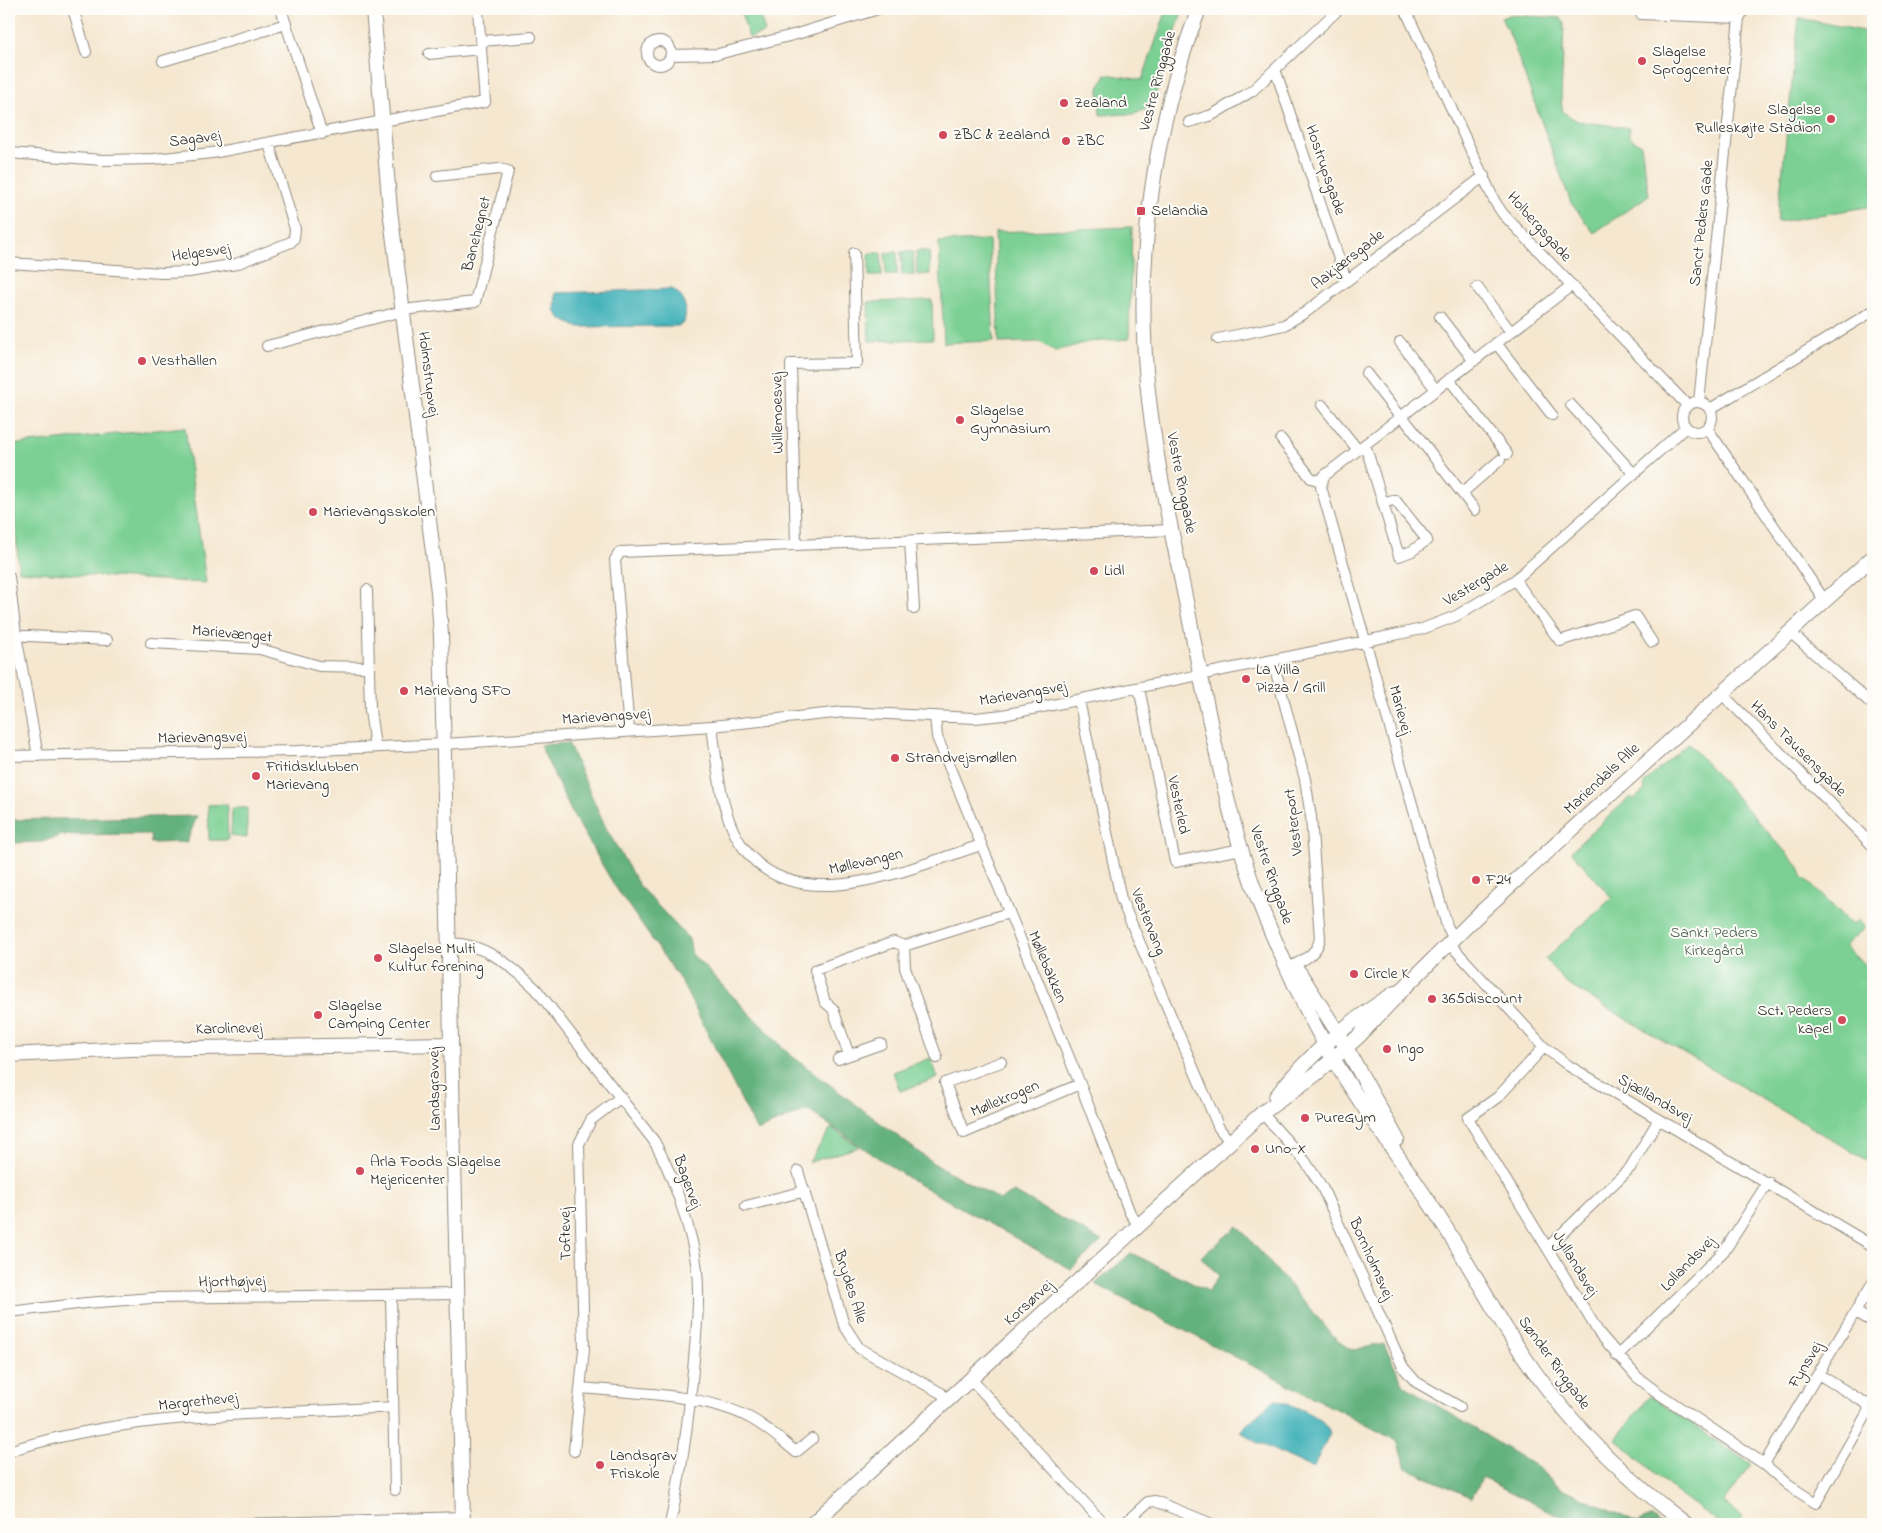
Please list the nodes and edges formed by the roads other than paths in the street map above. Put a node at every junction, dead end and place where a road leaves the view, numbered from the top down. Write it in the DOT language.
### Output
graph roads {
  1 [pos="73,9"];
  2 [pos="281,9"];
  3 [pos="372,9"];
  4 [pos="478,9"];
  5 [pos="878,9"];
  6 [pos="1198,9"];
  7 [pos="1339,9"];
  8 [pos="1405,9"];
  9 [pos="1741,13"];
  10 [pos="1640,14"];
  11 [pos="286,24"];
  12 [pos="531,37"];
  13 [pos="481,45"];
  14 [pos="86,52"];
  15 [pos="430,54"];
  16 [pos="671,55"];
  17 [pos="163,61"];
  18 [pos="1275,69"];
  19 [pos="382,121"];
  20 [pos="1189,122"];
  21 [pos="322,134"];
  22 [pos="270,144"];
  23 [pos="9,153"];
  24 [pos="437,176"];
  25 [pos="1484,176"];
  26 [pos="854,253"];
  27 [pos="9,263"];
  28 [pos="1348,279"];
  29 [pos="1572,285"];
  30 [pos="1477,287"];
  31 [pos="1873,311"];
  32 [pos="402,312"];
  33 [pos="1440,317"];
  34 [pos="1511,332"];
  35 [pos="1218,339"];
  36 [pos="1400,342"];
  37 [pos="1496,344"];
  38 [pos="267,346"];
  39 [pos="1474,361"];
  40 [pos="1366,373"];
  41 [pos="1450,379"];
  42 [pos="1436,390"];
  43 [pos="1698,402"];
  44 [pos="1322,405"];
  45 [pos="1571,405"];
  46 [pos="1687,405"];
  47 [pos="1710,409"];
  48 [pos="1552,414"];
  49 [pos="1401,416"];
  50 [pos="1686,427"];
  51 [pos="1707,428"];
  52 [pos="1281,440"];
  53 [pos="1361,447"];
  54 [pos="1634,474"];
  55 [pos="1321,484"];
  56 [pos="1462,493"];
  57 [pos="1383,502"];
  58 [pos="1475,510"];
  59 [pos="1172,530"];
  60 [pos="910,541"];
  61 [pos="796,545"];
  62 [pos="1873,557"];
  63 [pos="9,576"];
  64 [pos="1515,580"];
  65 [pos="367,590"];
  66 [pos="1825,601"];
  67 [pos="914,609"];
  68 [pos="1791,633"];
  69 [pos="12,635"];
  70 [pos="107,640"];
  71 [pos="1366,641"];
  72 [pos="1652,642"];
  73 [pos="151,643"];
  74 [pos="1273,661"];
  75 [pos="368,667"];
  76 [pos="1201,676"];
  77 [pos="1139,688"];
  78 [pos="1722,694"];
  79 [pos="1079,700"];
  80 [pos="1873,704"];
  81 [pos="936,716"];
  82 [pos="712,726"];
  83 [pos="629,731"];
  84 [pos="445,744"];
  85 [pos="376,747"];
  86 [pos="9,756"];
  87 [pos="38,756"];
  88 [pos="981,845"];
  89 [pos="1873,846"];
  90 [pos="1241,849"];
  91 [pos="1008,913"];
  92 [pos="1452,941"];
  93 [pos="449,944"];
  94 [pos="904,946"];
  95 [pos="1288,963"];
  96 [pos="451,1044"];
  97 [pos="881,1044"];
  98 [pos="1336,1046"];
  99 [pos="1544,1047"];
  100 [pos="9,1055"];
  101 [pos="850,1055"];
  102 [pos="936,1058"];
  103 [pos="838,1059"];
  104 [pos="1000,1062"];
  105 [pos="1080,1084"];
  106 [pos="620,1097"];
  107 [pos="1265,1110"];
  108 [pos="1660,1119"];
  109 [pos="1230,1142"];
  110 [pos="798,1171"];
  111 [pos="1768,1182"];
  112 [pos="805,1191"];
  113 [pos="746,1206"];
  114 [pos="1442,1221"];
  115 [pos="1139,1226"];
  116 [pos="1873,1246"];
  117 [pos="1547,1248"];
  118 [pos="1873,1282"];
  119 [pos="457,1294"];
  120 [pos="391,1295"];
  121 [pos="9,1312"];
  122 [pos="1856,1312"];
  123 [pos="1873,1322"];
  124 [pos="1617,1356"];
  125 [pos="1818,1374"];
  126 [pos="971,1379"];
  127 [pos="581,1388"];
  128 [pos="691,1400"];
  129 [pos="947,1400"];
  130 [pos="393,1407"];
  131 [pos="1460,1407"];
  132 [pos="812,1440"];
  133 [pos="9,1451"];
  134 [pos="574,1451"];
  135 [pos="1764,1464"];
  136 [pos="394,1490"];
  137 [pos="463,1521"];
  138 [pos="331,1523"];
  139 [pos="240,1524"];
  140 [pos="670,1524"];
  141 [pos="812,1524"];
  142 [pos="1104,1524"];
  143 [pos="1124,1524"];
  144 [pos="1212,1524"];
  145 [pos="1686,1524"];
  1 -- 14 [label="street"];
  2 -- 11 [label="street"];
  3 -- 19 [label="street, Holmstrupvej"];
  4 -- 13 [label="street"];
  5 -- 16 [label="street"];
  6 -- 59 [label="street, Vestre Ringgade"];
  7 -- 18 [label="street"];
  8 -- 25 [label="street, Holbergsgade"];
  9 -- 10 [label="street, Sanct Peders Gade"];
  9 -- 43 [label="street, Sanct Peders Gade"];
  11 -- 17 [label="street"];
  11 -- 21 [label="street"];
  12 -- 13 [label="street"];
  13 -- 15 [label="street"];
  13 -- 19 [label="street, Sagavej"];
  18 -- 20 [label="street"];
  18 -- 28 [label="street, Hostrupsgade"];
  19 -- 21 [label="street, Sagavej"];
  19 -- 32 [label="street, Holmstrupvej"];
  21 -- 22 [label="street, Sagavej"];
  22 -- 23 [label="street, Sagavej"];
  22 -- 27 [label="street, Helgesvej"];
  24 -- 32 [label="street, Banehegnet"];
  25 -- 28 [label="street, Aakjærsgade"];
  25 -- 29 [label="street, Holbergsgade"];
  26 -- 61 [label="street, Willemoesvej"];
  28 -- 35 [label="street, Aakjærsgade"];
  29 -- 34 [label="street"];
  29 -- 46 [label="street, Holbergsgade"];
  30 -- 34 [label="street"];
  31 -- 47 [label="street"];
  32 -- 38 [label="street"];
  32 -- 84 [label="street, Holmstrupvej"];
  33 -- 39 [label="street"];
  34 -- 37 [label="street"];
  36 -- 42 [label="street"];
  37 -- 39 [label="street"];
  37 -- 48 [label="street"];
  39 -- 41 [label="street"];
  40 -- 49 [label="street"];
  41 -- 42 [label="street"];
  41 -- 56 [label="street"];
  42 -- 49 [label="street"];
  43 -- 46 [label="street"];
  43 -- 47 [label="street"];
  44 -- 53 [label="street"];
  45 -- 54 [label="street"];
  46 -- 50 [label="street"];
  47 -- 51 [label="street"];
  49 -- 53 [label="street"];
  49 -- 56 [label="street"];
  50 -- 51 [label="street"];
  50 -- 54 [label="street, Vestergade"];
  51 -- 66 [label="street"];
  52 -- 55 [label="street"];
  53 -- 55 [label="street"];
  53 -- 57 [label="street"];
  54 -- 64 [label="street, Vestergade"];
  55 -- 71 [label="street, Marievej"];
  56 -- 58 [label="street"];
  57 -- 57 [label="street"];
  59 -- 60 [label="street"];
  59 -- 76 [label="street, Vestre Ringgade"];
  60 -- 61 [label="street"];
  60 -- 67 [label="street"];
  61 -- 83 [label="street"];
  62 -- 66 [label="street, Mariendals Alle"];
  63 -- 69 [label="street"];
  64 -- 71 [label="street, Vestergade"];
  64 -- 72 [label="street"];
  65 -- 75 [label="street"];
  66 -- 68 [label="street, Mariendals Alle"];
  68 -- 78 [label="street, Mariendals Alle"];
  68 -- 80 [label="street"];
  69 -- 70 [label="street"];
  69 -- 87 [label="street"];
  71 -- 74 [label="street, Vestergade"];
  71 -- 92 [label="street, Marievej"];
  73 -- 75 [label="street, Marievænget"];
  74 -- 76 [label="street, Vestergade"];
  74 -- 95 [label="street, Vesterport"];
  75 -- 85 [label="street"];
  76 -- 77 [label="street, Marievangsvej"];
  76 -- 90 [label="street, Vestre Ringgade"];
  77 -- 79 [label="street, Marievangsvej"];
  77 -- 90 [label="street, Vesterled"];
  78 -- 89 [label="street, Hans Tausensgade"];
  78 -- 92 [label="street, Mariendals Alle"];
  79 -- 81 [label="street, Marievangsvej"];
  79 -- 109 [label="street, Vestervang"];
  81 -- 82 [label="street, Marievangsvej"];
  81 -- 88 [label="street, Møllebakken"];
  82 -- 83 [label="street, Marievangsvej"];
  82 -- 88 [label="street, Møllevangen"];
  83 -- 84 [label="street, Marievangsvej"];
  84 -- 85 [label="street, Marievangsvej"];
  84 -- 93 [label="street, Landsgravvej"];
  85 -- 87 [label="street, Marievangsvej"];
  86 -- 87 [label="street, Marievangsvej"];
  88 -- 91 [label="street, Møllebakken"];
  90 -- 95 [label="street, Vestre Ringgade"];
  91 -- 94 [label="street"];
  91 -- 105 [label="street, Møllebakken"];
  92 -- 98 [label="street, Mariendals Alle"];
  92 -- 99 [label="street, Sjællandsvej"];
  93 -- 96 [label="street, Landsgravvej"];
  93 -- 106 [label="street, Bagervej"];
  94 -- 101 [label="street"];
  94 -- 102 [label="street"];
  95 -- 98 [label="street, Vestre Ringgade"];
  95 -- 98 [label="street, Vestre Ringgade"];
  96 -- 100 [label="street, Karolinevej"];
  96 -- 119 [label="street, Landsgravvej"];
  97 -- 101 [label="street"];
  98 -- 107 [label="street, Mariendals Alle"];
  98 -- 114 [label="street, Sønder Ringgade"];
  98 -- 114 [label="street, Sønder Ringgade"];
  99 -- 108 [label="street, Sjællandsvej"];
  99 -- 117 [label="street, Jyllandsvej"];
  101 -- 103 [label="street"];
  104 -- 105 [label="street, Møllekrogen"];
  105 -- 115 [label="street, Møllebakken"];
  106 -- 127 [label="street, Toftevej"];
  106 -- 128 [label="street, Bagervej"];
  107 -- 109 [label="street, Korsørvej"];
  107 -- 131 [label="street, Bornholmsvej"];
  108 -- 111 [label="street, Sjællandsvej"];
  108 -- 117 [label="street"];
  109 -- 115 [label="street, Korsørvej"];
  110 -- 112 [label="street, Brydes Alle"];
  111 -- 116 [label="street, Sjællandsvej"];
  111 -- 124 [label="street, Lollandsvej"];
  112 -- 113 [label="street"];
  112 -- 129 [label="street, Brydes Alle"];
  114 -- 145 [label="street, Sønder Ringgade"];
  115 -- 126 [label="street, Korsørvej"];
  117 -- 124 [label="street, Jyllandsvej"];
  118 -- 122 [label="street, Fynsvej"];
  119 -- 120 [label="street, Hjorthøjvej"];
  119 -- 137 [label="street, Landsgravvej"];
  120 -- 121 [label="street, Hjorthøjvej"];
  120 -- 130 [label="street"];
  122 -- 123 [label="street"];
  122 -- 125 [label="street, Fynsvej"];
  124 -- 135 [label="street, Jyllandsvej"];
  125 -- 135 [label="street, Fynsvej"];
  125 -- 135 [label="street, Jyllandsvej"];
  126 -- 129 [label="street, Korsørvej"];
  126 -- 142 [label="street"];
  127 -- 128 [label="street"];
  127 -- 134 [label="street, Toftevej"];
  128 -- 132 [label="street"];
  128 -- 140 [label="street, Bagervej"];
  129 -- 141 [label="street, Korsørvej"];
  130 -- 133 [label="street, Margrethevej"];
  130 -- 136 [label="street"];
  137 -- 138 [label="street"];
  138 -- 139 [label="street"];
  143 -- 144 [label="street"];
}
